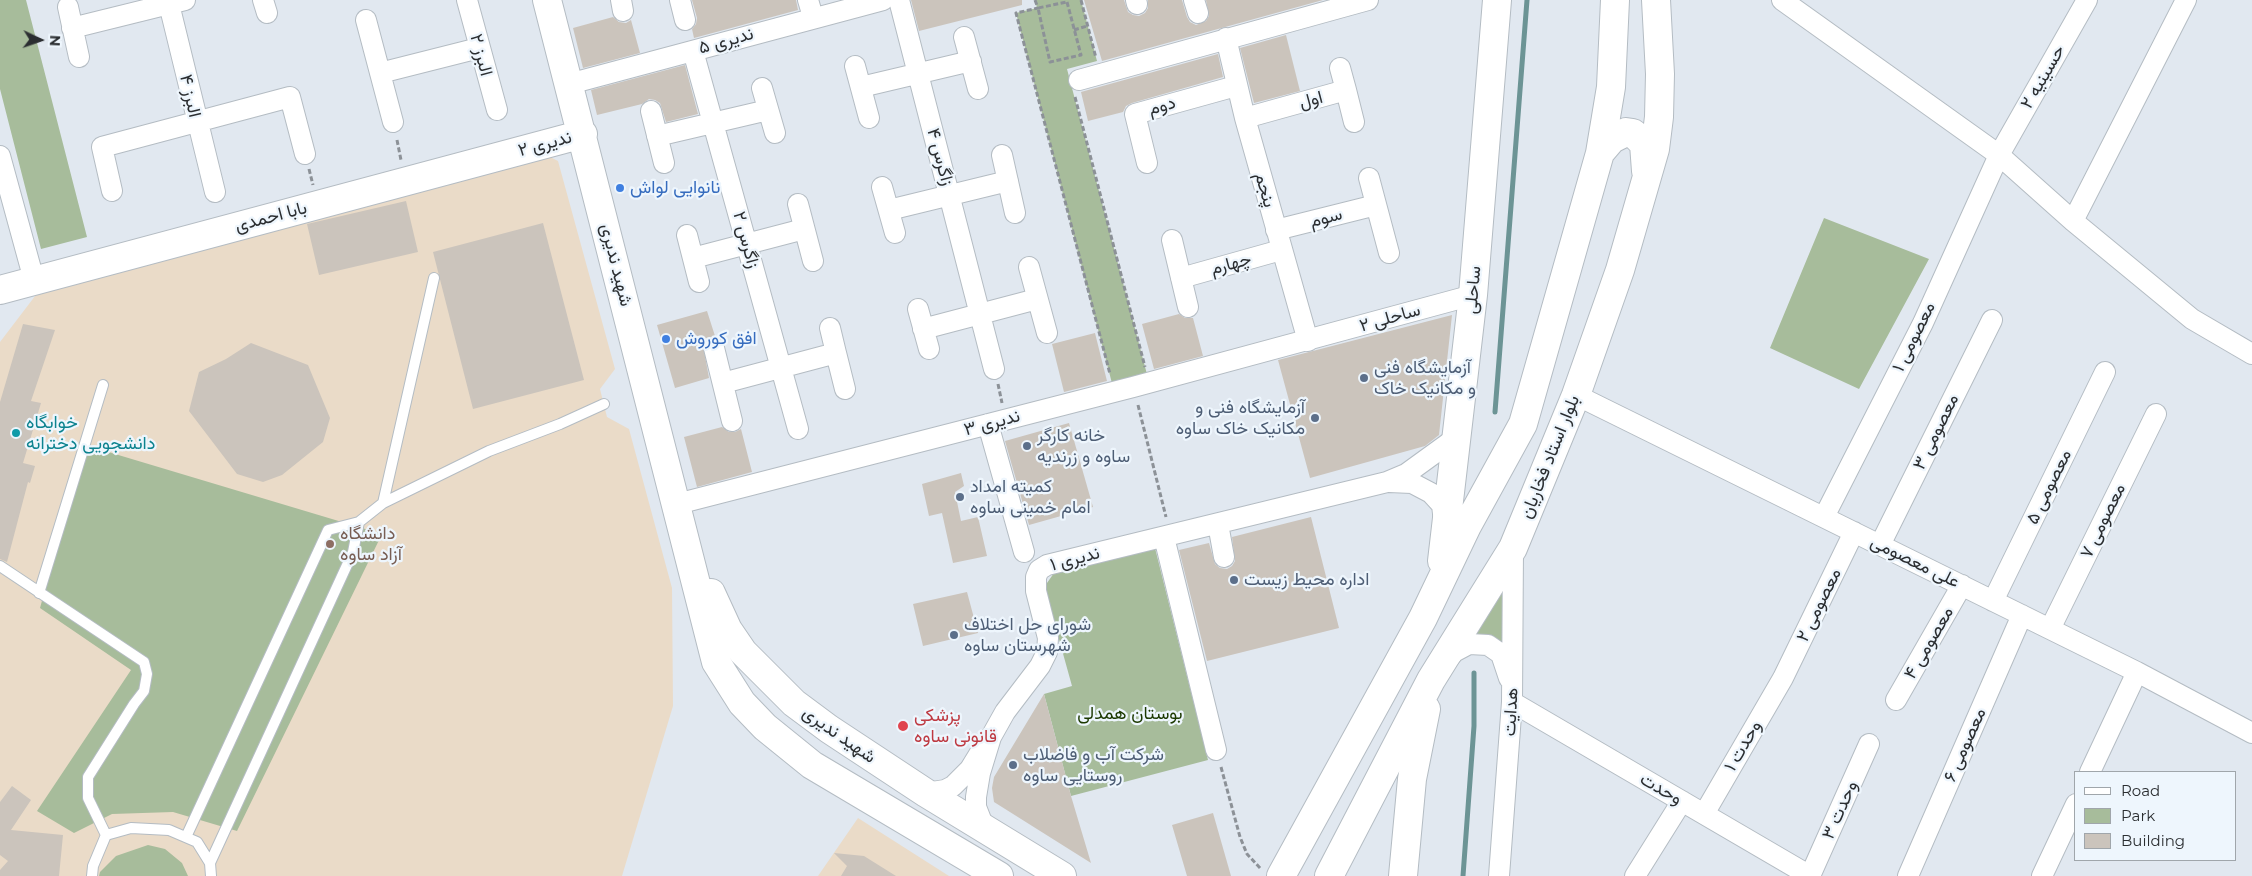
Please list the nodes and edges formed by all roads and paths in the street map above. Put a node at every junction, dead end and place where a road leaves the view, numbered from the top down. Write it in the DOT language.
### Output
graph roads {
  1 [pos="467,0"];
  2 [pos="547,0"];
  3 [pos="680,0"];
  4 [pos="883,0"];
  5 [pos="899,0"];
  6 [pos="1035,0"];
  7 [pos="1081,0"];
  8 [pos="1368,0"];
  9 [pos="1497,0"];
  10 [pos="1615,0"];
  11 [pos="1656,0"];
  12 [pos="1782,0"];
  13 [pos="2087,0"];
  14 [pos="2186,0"];
  15 [pos="174,1"];
  16 [pos="68,7"];
  17 [pos="1316,7"];
  18 [pos="1038,8"];
  19 [pos="810,9"];
  20 [pos="366,20"];
  21 [pos="685,20"];
  22 [pos="1087,26"];
  23 [pos="72,28"];
  24 [pos="1074,30"];
  25 [pos="964,36"];
  26 [pos="1226,38"];
  27 [pos="479,48"];
  28 [pos="693,51"];
  29 [pos="79,57"];
  30 [pos="1065,59"];
  31 [pos="971,61"];
  32 [pos="1096,61"];
  33 [pos="1066,64"];
  34 [pos="855,66"];
  35 [pos="1340,68"];
  36 [pos="380,73"];
  37 [pos="918,73"];
  38 [pos="569,84"];
  39 [pos="1075,84"];
  40 [pos="1236,86"];
  41 [pos="860,87"];
  42 [pos="762,88"];
  43 [pos="978,89"];
  44 [pos="1346,90"];
  45 [pos="496,110"];
  46 [pos="768,110"];
  47 [pos="651,111"];
  48 [pos="869,118"];
  49 [pos="1245,118"];
  50 [pos="196,122"];
  51 [pos="393,122"];
  52 [pos="1354,122"];
  53 [pos="714,123"];
  54 [pos="775,133"];
  55 [pos="583,134"];
  56 [pos="658,136"];
  57 [pos="1600,153"];
  58 [pos="305,154"];
  59 [pos="508,154"];
  60 [pos="1002,155"];
  61 [pos="1999,155"];
  62 [pos="0,156"];
  63 [pos="1148,162"];
  64 [pos="664,163"];
  65 [pos="1369,178"];
  66 [pos="1646,180"];
  67 [pos="406,181"];
  68 [pos="1008,181"];
  69 [pos="882,187"];
  70 [pos="112,191"];
  71 [pos="214,192"];
  72 [pos="950,195"];
  73 [pos="798,204"];
  74 [pos="1376,204"];
  75 [pos="318,205"];
  76 [pos="889,210"];
  77 [pos="1015,213"];
  78 [pos="2073,221"];
  79 [pos="804,229"];
  80 [pos="1276,230"];
  81 [pos="895,233"];
  82 [pos="686,235"];
  83 [pos="1172,240"];
  84 [pos="747,244"];
  85 [pos="1282,250"];
  86 [pos="1389,253"];
  87 [pos="693,258"];
  88 [pos="813,261"];
  89 [pos="1029,267"];
  90 [pos="434,278"];
  91 [pos="1181,278"];
  92 [pos="34,280"];
  93 [pos="699,282"];
  94 [pos="0,290"];
  95 [pos="1473,296"];
  96 [pos="1037,299"];
  97 [pos="1188,307"];
  98 [pos="918,309"];
  99 [pos="980,314"];
  100 [pos="1992,320"];
  101 [pos="830,328"];
  102 [pos="923,329"];
  103 [pos="1047,333"];
  104 [pos="1308,341"];
  105 [pos="714,348"];
  106 [pos="929,349"];
  107 [pos="836,353"];
  108 [pos="2252,354"];
  109 [pos="780,367"];
  110 [pos="994,369"];
  111 [pos="2105,372"];
  112 [pos="723,383"];
  113 [pos="103,385"];
  114 [pos="1132,387"];
  115 [pos="845,389"];
  116 [pos="1576,395"];
  117 [pos="604,404"];
  118 [pos="2156,414"];
  119 [pos="732,421"];
  120 [pos="997,422"];
  121 [pos="798,429"];
  122 [pos="1456,446"];
  123 [pos="1504,462"];
  124 [pos="1386,482"];
  125 [pos="383,504"];
  126 [pos="677,504"];
  127 [pos="1824,517"];
  128 [pos="359,522"];
  129 [pos="1218,524"];
  130 [pos="683,530"];
  131 [pos="1854,532"];
  132 [pos="1167,536"];
  133 [pos="1445,537"];
  134 [pos="1880,545"];
  135 [pos="1513,548"];
  136 [pos="1024,552"];
  137 [pos="1224,557"];
  138 [pos="0,566"];
  139 [pos="1440,579"];
  140 [pos="1962,585"];
  141 [pos="40,593"];
  142 [pos="1993,601"];
  143 [pos="2022,615"];
  144 [pos="2050,629"];
  145 [pos="2137,672"];
  146 [pos="1436,674"];
  147 [pos="1783,678"];
  148 [pos="1512,694"];
  149 [pos="1896,700"];
  150 [pos="2252,733"];
  151 [pos="991,737"];
  152 [pos="1869,744"];
  153 [pos="1216,750"];
  154 [pos="2090,771"];
  155 [pos="926,793"];
  156 [pos="1682,801"];
  157 [pos="2074,808"];
  158 [pos="1704,814"];
  159 [pos="985,830"];
  160 [pos="106,835"];
  161 [pos="186,837"];
  162 [pos="210,863"];
  163 [pos="1801,874"];
  164 [pos="1274,875"];
  165 [pos="92,876"];
  166 [pos="211,876"];
  167 [pos="999,876"];
  168 [pos="1062,876"];
  169 [pos="1329,876"];
  170 [pos="1403,876"];
  171 [pos="1499,876"];
  172 [pos="1635,876"];
  173 [pos="1908,876"];
  174 [pos="2042,876"];
  1 -- 27 [label="street, البرز ۲"];
  2 -- 38 [label="street, شهید ندیری"];
  3 -- 21 [label="street"];
  4 -- 19 [label="street, ندیری ۵"];
  5 -- 37 [label="street, زاگرس ۴"];
  6 -- 18 [label="path"];
  7 -- 22 [label="path"];
  8 -- 17 [label="street"];
  9 -- 95 [label="street, ساحلی"];
  10 -- 57 [label="street, بلوار استاد فخاریان"];
  11 -- 66 [label="street, بلوار استاد فخاریان"];
  12 -- 61 [label="street"];
  13 -- 61 [label="street, حسینیه ۲"];
  14 -- 78 [label="street"];
  15 -- 23 [label="street"];
  15 -- 50 [label="street, البرز ۴"];
  16 -- 23 [label="street"];
  17 -- 26 [label="street"];
  18 -- 24 [label="path"];
  18 -- 30 [label="path"];
  18 -- 114 [label="path"];
  19 -- 28 [label="street, ندیری ۵"];
  20 -- 36 [label="street"];
  22 -- 24 [label="path"];
  22 -- 32 [label="path"];
  23 -- 29 [label="street"];
  24 -- 30 [label="path"];
  25 -- 31 [label="street"];
  26 -- 39 [label="street"];
  26 -- 40 [label="street, پنجم"];
  27 -- 36 [label="street"];
  27 -- 45 [label="street, البرز ۲"];
  28 -- 38 [label="street, ندیری ۵"];
  28 -- 53 [label="street, زاگرس ۲"];
  30 -- 33 [label="path"];
  31 -- 37 [label="street"];
  31 -- 43 [label="street"];
  34 -- 41 [label="street"];
  35 -- 44 [label="street"];
  36 -- 51 [label="street"];
  37 -- 41 [label="street"];
  37 -- 72 [label="street, زاگرس ۴"];
  38 -- 55 [label="street, شهید ندیری"];
  39 -- 114 [label="path"];
  40 -- 49 [label="street, پنجم"];
  40 -- 63 [label="street, دوم"];
  41 -- 48 [label="street"];
  42 -- 46 [label="street"];
  44 -- 49 [label="street, اول"];
  44 -- 52 [label="street, اول"];
  46 -- 53 [label="street"];
  46 -- 54 [label="street"];
  47 -- 56 [label="street"];
  49 -- 80 [label="street, پنجم"];
  50 -- 58 [label="street"];
  50 -- 70 [label="street"];
  50 -- 71 [label="street, البرز ۴"];
  51 -- 67 [label="path"];
  53 -- 56 [label="street"];
  53 -- 84 [label="street, زاگرس ۲"];
  55 -- 59 [label="street, ندیری ۲"];
  55 -- 126 [label="street, شهید ندیری"];
  56 -- 64 [label="street"];
  57 -- 66 [label="street"];
  57 -- 123 [label="street, بلوار استاد فخاریان"];
  58 -- 75 [label="path"];
  59 -- 67 [label="street, بابا احمدی"];
  60 -- 68 [label="street"];
  61 -- 78 [label="street"];
  61 -- 127 [label="street, معصومی ۱"];
  62 -- 92 [label="street"];
  65 -- 74 [label="street"];
  66 -- 116 [label="street, بلوار استاد فخاریان"];
  67 -- 75 [label="street, بابا احمدی"];
  68 -- 72 [label="street"];
  68 -- 77 [label="street"];
  69 -- 76 [label="street"];
  72 -- 76 [label="street"];
  72 -- 99 [label="street, زاگرس ۴"];
  73 -- 79 [label="street"];
  74 -- 80 [label="street, سوم"];
  74 -- 86 [label="street"];
  75 -- 92 [label="street, بابا احمدی"];
  76 -- 81 [label="street"];
  78 -- 108 [label="street"];
  79 -- 84 [label="street"];
  79 -- 88 [label="street"];
  80 -- 85 [label="street, پنجم"];
  82 -- 87 [label="street"];
  83 -- 91 [label="street"];
  84 -- 87 [label="street"];
  84 -- 109 [label="street, زاگرس ۲"];
  85 -- 91 [label="street, چهارم"];
  85 -- 104 [label="street, پنجم"];
  87 -- 93 [label="street"];
  89 -- 96 [label="street"];
  90 -- 125 [label="lane"];
  91 -- 97 [label="street"];
  92 -- 94 [label="street, بابا احمدی"];
  95 -- 104 [label="street, ساحلی ۲"];
  95 -- 122 [label="street, ساحلی"];
  96 -- 99 [label="street"];
  96 -- 103 [label="street"];
  98 -- 102 [label="street"];
  99 -- 102 [label="street"];
  99 -- 110 [label="street, زاگرس ۴"];
  100 -- 134 [label="street, معصومی ۳"];
  101 -- 107 [label="street"];
  102 -- 106 [label="street"];
  104 -- 114 [label="street, ندیری ۳"];
  105 -- 112 [label="street"];
  107 -- 109 [label="street"];
  107 -- 115 [label="street"];
  109 -- 112 [label="street"];
  109 -- 121 [label="street, زاگرس ۲"];
  110 -- 120 [label="path"];
  111 -- 142 [label="street, معصومی ۵"];
  112 -- 119 [label="street"];
  113 -- 141 [label="lane"];
  114 -- 120 [label="street, ندیری ۳"];
  114 -- 132 [label="path"];
  116 -- 127 [label="street, علی معصومی"];
  116 -- 135 [label="street, بلوار استاد فخاریان"];
  117 -- 125 [label="lane"];
  118 -- 144 [label="street, معصومی ۷"];
  120 -- 126 [label="street, ندیری ۳"];
  120 -- 136 [label="street"];
  122 -- 123 [label="street"];
  122 -- 124 [label="street"];
  122 -- 133 [label="street, ساحلی"];
  123 -- 139 [label="street, بلوار استاد فخاریان"];
  124 -- 129 [label="street, ندیری ۱"];
  124 -- 133 [label="street"];
  125 -- 128 [label="lane"];
  126 -- 130 [label="street, شهید ندیری"];
  127 -- 131 [label="street, علی معصومی"];
  128 -- 161 [label="lane"];
  128 -- 162 [label="lane"];
  129 -- 132 [label="street, ندیری ۱"];
  129 -- 137 [label="street"];
  130 -- 155 [label="street, شهید ندیری"];
  130 -- 167 [label="street, شهید ندیری"];
  131 -- 134 [label="street, علی معصومی"];
  131 -- 147 [label="street, معصومی ۲"];
  132 -- 151 [label="street, ندیری ۱"];
  132 -- 153 [label="street"];
  133 -- 139 [label="street, ساحلی"];
  134 -- 140 [label="street, علی معصومی"];
  135 -- 146 [label="street, بلوار استاد فخاریان"];
  135 -- 148 [label="street, هدایت"];
  138 -- 141 [label="lane"];
  139 -- 164 [label="street, بلوار استاد فخاریان"];
  140 -- 142 [label="street, علی معصومی"];
  140 -- 149 [label="street, معصومی ۴"];
  141 -- 160 [label="lane"];
  142 -- 143 [label="street, علی معصومی"];
  143 -- 144 [label="street, علی معصومی"];
  143 -- 173 [label="street, معصومی ۶"];
  144 -- 145 [label="street, علی معصومی"];
  145 -- 150 [label="street, علی معصومی"];
  145 -- 154 [label="street"];
  146 -- 148 [label="street"];
  146 -- 169 [label="street, بلوار استاد فخاریان"];
  146 -- 170 [label="street"];
  147 -- 158 [label="street, وحدت ۱"];
  148 -- 156 [label="street, وحدت"];
  148 -- 171 [label="street, هدایت"];
  151 -- 155 [label="street"];
  151 -- 159 [label="street, ندیری ۱"];
  152 -- 163 [label="street, وحدت ۳"];
  153 -- 164 [label="path"];
  155 -- 159 [label="street, شهید ندیری"];
  156 -- 158 [label="street, وحدت"];
  156 -- 172 [label="street"];
  157 -- 174 [label="street"];
  158 -- 163 [label="street, وحدت"];
  159 -- 168 [label="street, شهید ندیری"];
  160 -- 161 [label="lane"];
  160 -- 165 [label="lane"];
  161 -- 162 [label="lane"];
  162 -- 166 [label="lane"];
}
